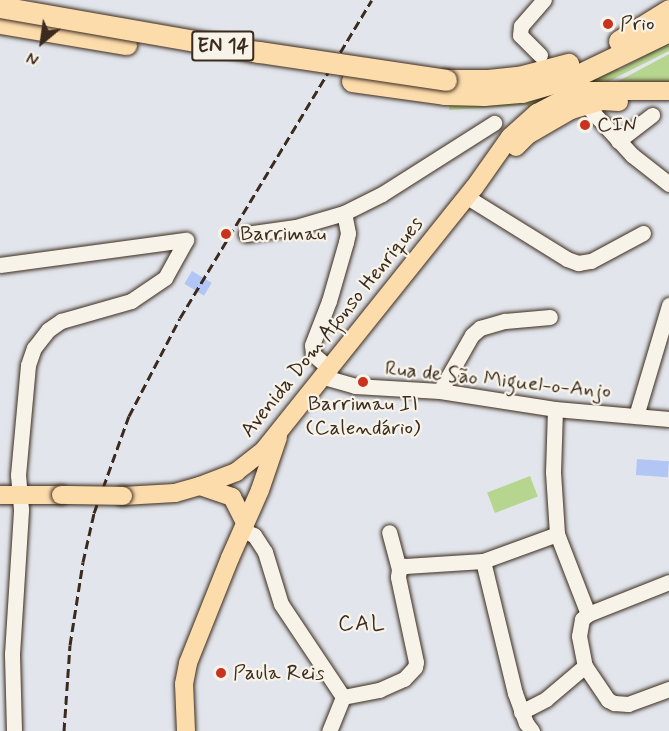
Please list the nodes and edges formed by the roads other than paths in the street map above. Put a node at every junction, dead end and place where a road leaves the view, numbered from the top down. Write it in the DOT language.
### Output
graph roads {
  1 [pos="544,0"];
  2 [pos="0,8"];
  3 [pos="669,10"];
  4 [pos="0,23"];
  5 [pos="669,31"];
  6 [pos="540,55"];
  7 [pos="445,87"];
  8 [pos="669,91"];
  9 [pos="600,99"];
  10 [pos="669,103"];
  11 [pos="652,115"];
  12 [pos="494,123"];
  13 [pos="618,141"];
  14 [pos="669,184"];
  15 [pos="470,192"];
  16 [pos="344,213"];
  17 [pos="643,233"];
  18 [pos="246,234"];
  19 [pos="0,265"];
  20 [pos="669,304"];
  21 [pos="550,317"];
  22 [pos="327,373"];
  23 [pos="440,391"];
  24 [pos="555,409"];
  25 [pos="636,416"];
  26 [pos="669,419"];
  27 [pos="279,435"];
  28 [pos="243,467"];
  29 [pos="200,486"];
  30 [pos="260,490"];
  31 [pos="0,495"];
  32 [pos="21,495"];
  33 [pos="238,505"];
  34 [pos="244,526"];
  35 [pos="389,532"];
  36 [pos="556,534"];
  37 [pos="483,561"];
  38 [pos="399,569"];
  39 [pos="669,582"];
  40 [pos="588,614"];
  41 [pos="585,666"];
  42 [pos="669,689"];
  43 [pos="343,697"];
  44 [pos="526,724"];
  45 [pos="14,731"];
  46 [pos="186,731"];
  47 [pos="329,731"];
  1 -- 6 [label="street"];
  2 -- 7 [label="highway, EN 14, bridge"];
  3 -- 7 [label="highway, EN 14"];
  4 -- 7 [label="highway, EN 14"];
  5 -- 7 [label="highway, EN 14"];
  8 -- 9 [label="main road, Avenida Dom Afonso Henriques"];
  9 -- 10 [label="main road, Avenida Dom Afonso Henriques"];
  9 -- 13 [label="street"];
  9 -- 13 [label="street"];
  9 -- 15 [label="main road, Avenida Dom Afonso Henriques"];
  11 -- 13 [label="street"];
  12 -- 16 [label="street"];
  13 -- 14 [label="street"];
  15 -- 17 [label="street"];
  15 -- 22 [label="main road, Avenida Dom Afonso Henriques"];
  16 -- 18 [label="street"];
  16 -- 22 [label="street"];
  19 -- 32 [label="street"];
  20 -- 25 [label="street"];
  21 -- 23 [label="street"];
  22 -- 23 [label="street, Rua de São Miguel-o-Anjo"];
  22 -- 27 [label="main road, Avenida Dom Afonso Henriques"];
  23 -- 24 [label="street, Rua de São Miguel-o-Anjo"];
  24 -- 25 [label="street, Rua de São Miguel-o-Anjo"];
  24 -- 36 [label="street"];
  25 -- 26 [label="street, Rua de São Miguel-o-Anjo"];
  27 -- 28 [label="main road, Avenida Dom Afonso Henriques"];
  27 -- 30 [label="main road"];
  28 -- 29 [label="main road, Avenida Dom Afonso Henriques"];
  28 -- 30 [label="main road"];
  28 -- 33 [label="main road"];
  29 -- 32 [label="main road, Avenida Dom Afonso Henriques, bridge"];
  29 -- 33 [label="main road"];
  30 -- 34 [label="main road"];
  31 -- 32 [label="main road, Avenida Dom Afonso Henriques"];
  32 -- 45 [label="street"];
  33 -- 34 [label="main road"];
  34 -- 43 [label="street"];
  34 -- 46 [label="main road"];
  35 -- 38 [label="street"];
  36 -- 37 [label="street"];
  36 -- 40 [label="street"];
  37 -- 38 [label="street"];
  37 -- 44 [label="street"];
  38 -- 43 [label="street"];
  39 -- 40 [label="street"];
  40 -- 41 [label="street"];
  41 -- 42 [label="street"];
  41 -- 44 [label="street"];
  43 -- 47 [label="street"];
}
